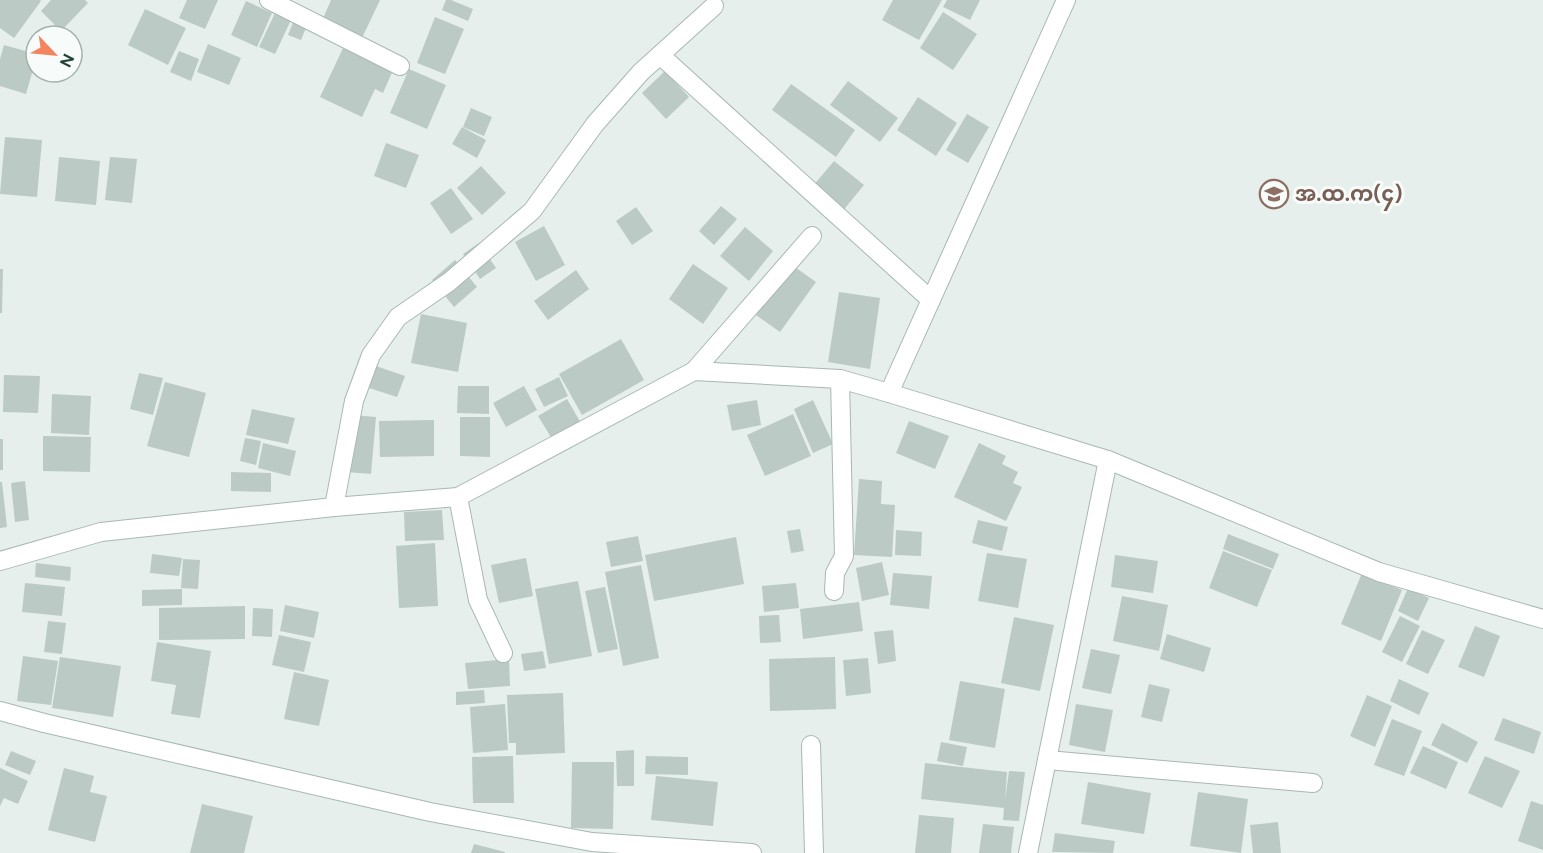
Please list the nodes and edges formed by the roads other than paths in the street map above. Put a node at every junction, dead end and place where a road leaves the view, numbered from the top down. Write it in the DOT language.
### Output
graph roads {
  1 [pos="269,0"];
  2 [pos="1066,0"];
  3 [pos="714,6"];
  4 [pos="660,56"];
  5 [pos="400,66"];
  6 [pos="812,236"];
  7 [pos="931,300"];
  8 [pos="694,371"];
  9 [pos="840,379"];
  10 [pos="889,393"];
  11 [pos="1108,460"];
  12 [pos="458,497"];
  13 [pos="334,507"];
  14 [pos="0,561"];
  15 [pos="834,591"];
  16 [pos="1543,619"];
  17 [pos="503,653"];
  18 [pos="0,711"];
  19 [pos="810,745"];
  20 [pos="1047,760"];
  21 [pos="1313,783"];
  22 [pos="752,853"];
  23 [pos="814,853"];
  24 [pos="1028,853"];
  1 -- 5 [label="street"];
  2 -- 7 [label="street"];
  3 -- 4 [label="street"];
  4 -- 7 [label="street"];
  4 -- 13 [label="street"];
  6 -- 8 [label="street"];
  7 -- 10 [label="street"];
  8 -- 9 [label="street"];
  8 -- 12 [label="street"];
  9 -- 10 [label="street"];
  9 -- 15 [label="street"];
  10 -- 11 [label="street"];
  11 -- 16 [label="street"];
  11 -- 20 [label="street"];
  12 -- 13 [label="street"];
  12 -- 17 [label="street"];
  13 -- 14 [label="street"];
  18 -- 22 [label="street"];
  19 -- 23 [label="street"];
  20 -- 21 [label="street"];
  20 -- 24 [label="street"];
}
